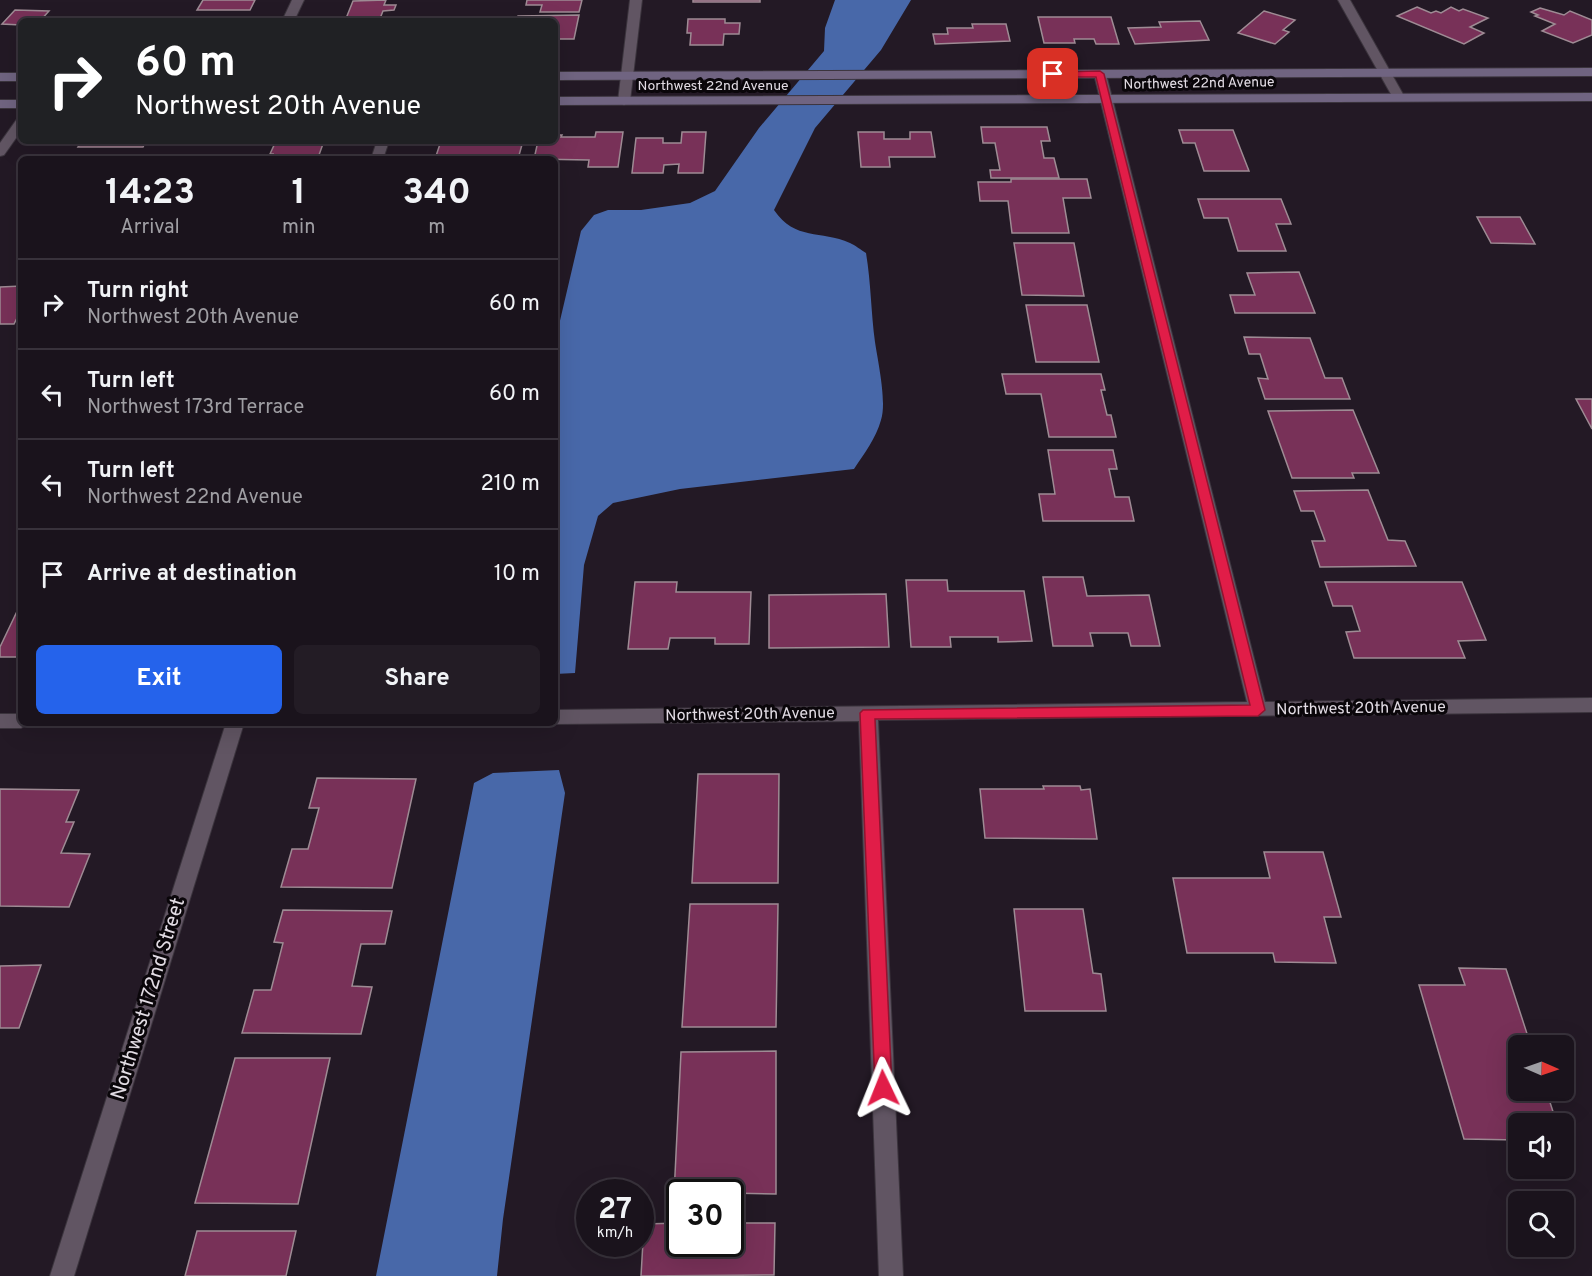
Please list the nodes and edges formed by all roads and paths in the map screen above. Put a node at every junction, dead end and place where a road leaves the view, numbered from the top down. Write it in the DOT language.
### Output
graph roads {
  1 [pos="298,0"];
  2 [pos="636,0"];
  3 [pos="1344,0"];
  4 [pos="289,18"];
  5 [pos="1592,72"];
  6 [pos="1384,73"];
  7 [pos="1100,74"];
  8 [pos="625,75"];
  9 [pos="558,76"];
  10 [pos="0,77"];
  11 [pos="18,77"];
  12 [pos="1398,96"];
  13 [pos="1592,97"];
  14 [pos="1105,100"];
  15 [pos="558,101"];
  16 [pos="624,101"];
  17 [pos="0,104"];
  18 [pos="18,104"];
  19 [pos="18,126"];
  20 [pos="0,152"];
  21 [pos="1592,705"];
  22 [pos="1258,710"];
  23 [pos="868,713"];
  24 [pos="558,717"];
  25 [pos="0,721"];
  26 [pos="18,722"];
  27 [pos="234,726"];
  28 [pos="62,1276"];
  29 [pos="891,1276"];
  1 -- 4 [label="street"];
  2 -- 8 [label="street"];
  3 -- 6 [label="street"];
  5 -- 6 [label="main road, Northwest 22nd Avenue"];
  6 -- 7 [label="main road, Northwest 22nd Avenue"];
  6 -- 12 [label="street"];
  7 -- 8 [label="main road, Northwest 22nd Avenue"];
  7 -- 14 [label="street"];
  8 -- 9 [label="main road, Northwest 22nd Avenue"];
  8 -- 16 [label="street"];
  10 -- 11 [label="main road"];
  12 -- 13 [label="main road, Northwest 22nd Avenue"];
  12 -- 14 [label="main road, Northwest 22nd Avenue"];
  14 -- 16 [label="main road, Northwest 22nd Avenue"];
  14 -- 22 [label="street"];
  15 -- 16 [label="main road, Northwest 22nd Avenue"];
  17 -- 18 [label="main road"];
  19 -- 20 [label="street"];
  21 -- 22 [label="street, Northwest 20th Avenue"];
  22 -- 23 [label="street, Northwest 20th Avenue"];
  23 -- 24 [label="street, Northwest 20th Avenue"];
  23 -- 29 [label="street"];
  25 -- 26 [label="street"];
  27 -- 28 [label="street, Northwest 172nd Street"];
}
